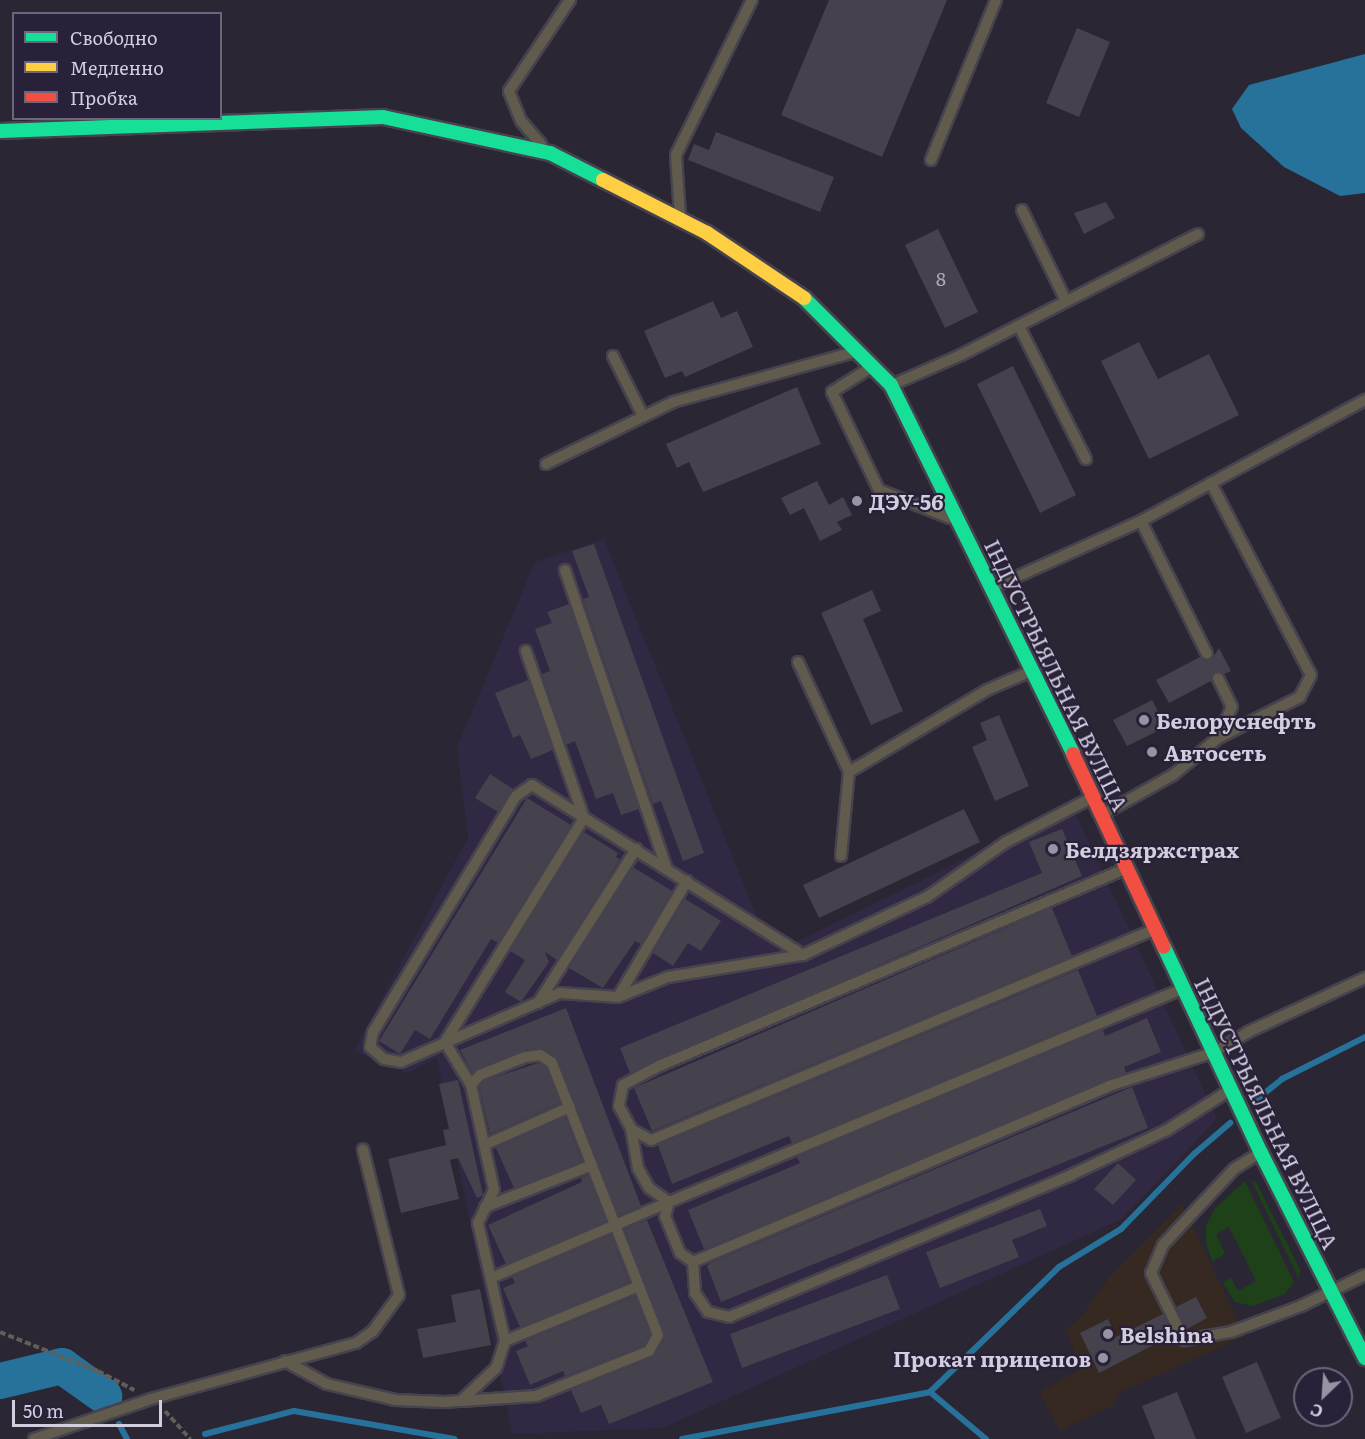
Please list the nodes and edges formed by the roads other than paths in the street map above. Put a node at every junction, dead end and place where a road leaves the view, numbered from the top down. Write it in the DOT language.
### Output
graph roads {
  1 [pos="570,0"];
  2 [pos="752,0"];
  3 [pos="996,0"];
  4 [pos="0,131"];
  5 [pos="550,153"];
  6 [pos="931,160"];
  7 [pos="1022,210"];
  8 [pos="680,220"];
  9 [pos="1198,234"];
  10 [pos="1066,301"];
  11 [pos="1019,326"];
  12 [pos="857,351"];
  13 [pos="613,356"];
  14 [pos="872,367"];
  15 [pos="891,385"];
  16 [pos="1365,400"];
  17 [pos="643,416"];
  18 [pos="1086,459"];
  19 [pos="546,464"];
  20 [pos="1211,483"];
  21 [pos="1141,521"];
  22 [pos="959,522"];
  23 [pos="565,570"];
  24 [pos="992,588"];
  25 [pos="526,651"];
  26 [pos="1207,654"];
  27 [pos="798,662"];
  28 [pos="1032,671"];
  29 [pos="1218,678"];
  30 [pos="1218,738"];
  31 [pos="849,772"];
  32 [pos="1093,797"];
  33 [pos="1102,814"];
  34 [pos="584,818"];
  35 [pos="636,849"];
  36 [pos="841,856"];
  37 [pos="1127,868"];
  38 [pos="667,869"];
  39 [pos="687,881"];
  40 [pos="1156,929"];
  41 [pos="803,955"];
  42 [pos="1365,978"];
  43 [pos="1184,988"];
  44 [pos="618,997"];
  45 [pos="538,1003"];
  46 [pos="445,1042"];
  47 [pos="1214,1052"];
  48 [pos="471,1085"];
  49 [pos="1232,1090"];
  50 [pos="570,1107"];
  51 [pos="632,1129"];
  52 [pos="484,1145"];
  53 [pos="363,1149"];
  54 [pos="1261,1153"];
  55 [pos="592,1165"];
  56 [pos="669,1202"];
  57 [pos="485,1207"];
  58 [pos="615,1225"];
  59 [pos="693,1262"];
  60 [pos="1365,1275"];
  61 [pos="490,1278"];
  62 [pos="639,1286"];
  63 [pos="1330,1291"];
  64 [pos="505,1341"];
  65 [pos="1365,1358"];
  66 [pos="285,1361"];
  67 [pos="461,1401"];
  68 [pos="34,1439"];
  1 -- 5 [label="lane"];
  2 -- 8 [label="lane"];
  3 -- 6 [label="lane"];
  4 -- 5 [label="street, ІНДУСТРЫЯЛЬНАЯ ВУЛІЦА"];
  5 -- 8 [label="street, ІНДУСТРЫЯЛЬНАЯ ВУЛІЦА"];
  7 -- 10 [label="lane"];
  8 -- 12 [label="street, ІНДУСТРЫЯЛЬНАЯ ВУЛІЦА"];
  9 -- 10 [label="lane"];
  10 -- 11 [label="lane"];
  11 -- 15 [label="lane"];
  11 -- 18 [label="lane"];
  12 -- 14 [label="street, ІНДУСТРЫЯЛЬНАЯ ВУЛІЦА"];
  12 -- 17 [label="lane"];
  13 -- 17 [label="lane"];
  14 -- 15 [label="street, ІНДУСТРЫЯЛЬНАЯ ВУЛІЦА"];
  14 -- 22 [label="lane"];
  15 -- 22 [label="street, ІНДУСТРЫЯЛЬНАЯ ВУЛІЦА"];
  16 -- 20 [label="lane"];
  17 -- 19 [label="lane"];
  20 -- 21 [label="lane"];
  20 -- 30 [label="lane"];
  21 -- 24 [label="lane"];
  21 -- 26 [label="lane"];
  22 -- 24 [label="street, ІНДУСТРЫЯЛЬНАЯ ВУЛІЦА"];
  23 -- 38 [label="lane"];
  24 -- 28 [label="street, ІНДУСТРЫЯЛЬНАЯ ВУЛІЦА"];
  25 -- 34 [label="lane"];
  27 -- 31 [label="lane"];
  28 -- 31 [label="lane"];
  28 -- 32 [label="street, ІНДУСТРЫЯЛЬНАЯ ВУЛІЦА"];
  29 -- 30 [label="lane"];
  30 -- 33 [label="lane"];
  31 -- 36 [label="lane"];
  32 -- 33 [label="street, ІНДУСТРЫЯЛЬНАЯ ВУЛІЦА"];
  32 -- 41 [label="lane"];
  33 -- 37 [label="street, ІНДУСТРЫЯЛЬНАЯ ВУЛІЦА"];
  34 -- 35 [label="lane"];
  34 -- 46 [label="lane"];
  34 -- 46 [label="lane"];
  35 -- 38 [label="lane"];
  35 -- 45 [label="lane"];
  37 -- 40 [label="street, ІНДУСТРЫЯЛЬНАЯ ВУЛІЦА"];
  37 -- 51 [label="lane"];
  38 -- 39 [label="lane"];
  39 -- 41 [label="lane"];
  39 -- 44 [label="lane"];
  40 -- 43 [label="street, ІНДУСТРЫЯЛЬНАЯ ВУЛІЦА"];
  40 -- 51 [label="lane"];
  41 -- 44 [label="lane"];
  42 -- 47 [label="lane"];
  43 -- 47 [label="street, ІНДУСТРЫЯЛЬНАЯ ВУЛІЦА"];
  43 -- 56 [label="lane"];
  44 -- 45 [label="lane"];
  45 -- 46 [label="lane"];
  46 -- 48 [label="lane"];
  47 -- 49 [label="street, ІНДУСТРЫЯЛЬНАЯ ВУЛІЦА"];
  47 -- 59 [label="lane"];
  48 -- 50 [label="lane"];
  48 -- 52 [label="lane"];
  49 -- 54 [label="street, ІНДУСТРЫЯЛЬНАЯ ВУЛІЦА"];
  49 -- 59 [label="lane"];
  50 -- 52 [label="lane"];
  50 -- 55 [label="lane"];
  51 -- 56 [label="lane"];
  52 -- 57 [label="lane"];
  53 -- 66 [label="lane"];
  54 -- 63 [label="street, ІНДУСТРЫЯЛЬНАЯ ВУЛІЦА"];
  54 -- 63 [label="lane"];
  55 -- 57 [label="lane"];
  55 -- 58 [label="lane"];
  56 -- 58 [label="lane"];
  56 -- 59 [label="lane"];
  57 -- 61 [label="lane"];
  58 -- 61 [label="lane"];
  58 -- 62 [label="lane"];
  60 -- 63 [label="lane"];
  61 -- 64 [label="lane"];
  62 -- 64 [label="lane"];
  62 -- 67 [label="lane"];
  63 -- 65 [label="street, ІНДУСТРЫЯЛЬНАЯ ВУЛІЦА"];
  64 -- 67 [label="lane"];
  66 -- 67 [label="lane"];
  66 -- 68 [label="lane"];
}
